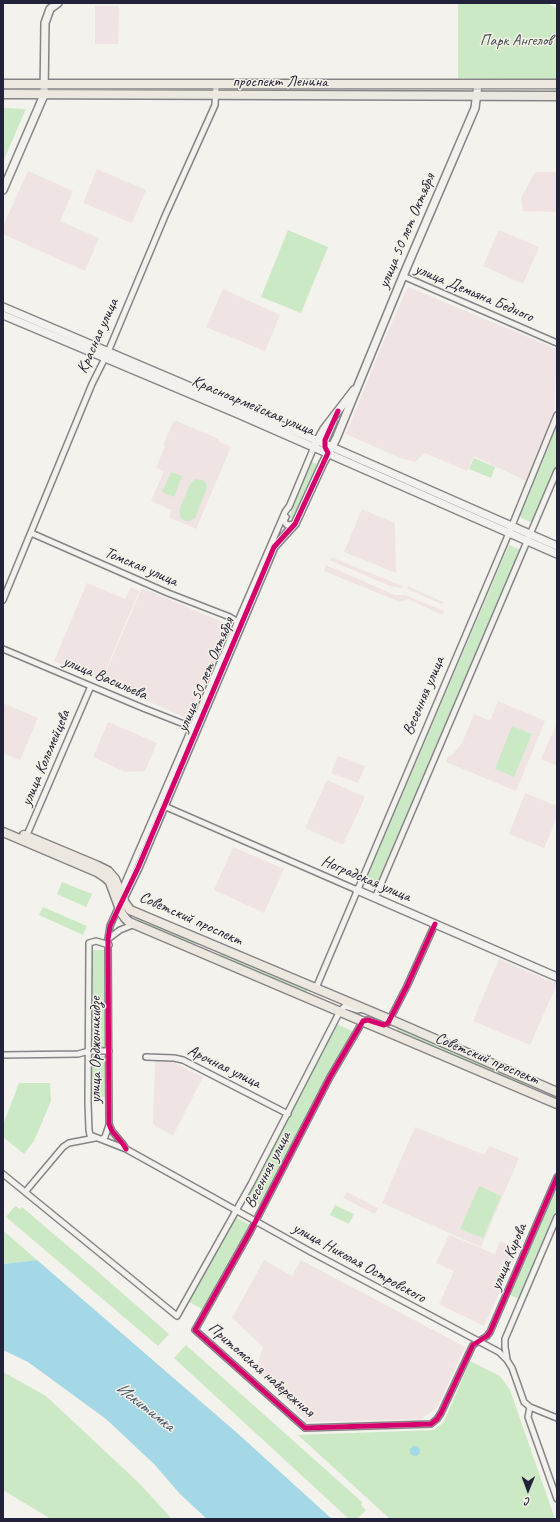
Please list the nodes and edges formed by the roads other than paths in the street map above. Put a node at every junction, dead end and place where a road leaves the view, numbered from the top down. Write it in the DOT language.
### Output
graph roads {
  1 [pos="58,3"];
  2 [pos="3,84"];
  3 [pos="44,84"];
  4 [pos="216,84"];
  5 [pos="478,84"];
  6 [pos="557,84"];
  7 [pos="3,94"];
  8 [pos="44,95"];
  9 [pos="216,96"];
  10 [pos="477,96"];
  11 [pos="557,96"];
  12 [pos="3,190"];
  13 [pos="402,276"];
  14 [pos="3,307"];
  15 [pos="3,316"];
  16 [pos="557,343"];
  17 [pos="106,355"];
  18 [pos="357,386"];
  19 [pos="338,411"];
  20 [pos="557,415"];
  21 [pos="316,444"];
  22 [pos="325,444"];
  23 [pos="330,450"];
  24 [pos="557,471"];
  25 [pos="290,505"];
  26 [pos="295,524"];
  27 [pos="510,529"];
  28 [pos="31,533"];
  29 [pos="529,538"];
  30 [pos="557,546"];
  31 [pos="557,554"];
  32 [pos="3,600"];
  33 [pos="240,623"];
  34 [pos="3,648"];
  35 [pos="91,686"];
  36 [pos="195,728"];
  37 [pos="164,806"];
  38 [pos="3,826"];
  39 [pos="3,832"];
  40 [pos="25,839"];
  41 [pos="357,890"];
  42 [pos="122,896"];
  43 [pos="375,898"];
  44 [pos="119,907"];
  45 [pos="135,924"];
  46 [pos="435,924"];
  47 [pos="202,940"];
  48 [pos="109,942"];
  49 [pos="226,950"];
  50 [pos="198,951"];
  51 [pos="221,961"];
  52 [pos="557,977"];
  53 [pos="316,988"];
  54 [pos="364,1009"];
  55 [pos="340,1011"];
  56 [pos="390,1020"];
  57 [pos="363,1021"];
  58 [pos="89,1051"];
  59 [pos="109,1051"];
  60 [pos="3,1055"];
  61 [pos="146,1057"];
  62 [pos="527,1079"];
  63 [pos="522,1089"];
  64 [pos="557,1092"];
  65 [pos="557,1104"];
  66 [pos="288,1114"];
  67 [pos="109,1124"];
  68 [pos="95,1138"];
  69 [pos="102,1139"];
  70 [pos="126,1149"];
  71 [pos="3,1174"];
  72 [pos="557,1177"];
  73 [pos="26,1191"];
  74 [pos="236,1211"];
  75 [pos="557,1217"];
  76 [pos="256,1222"];
  77 [pos="195,1330"];
  78 [pos="490,1332"];
  79 [pos="506,1339"];
  80 [pos="478,1342"];
  81 [pos="492,1349"];
  82 [pos="507,1360"];
  83 [pos="530,1407"];
  84 [pos="557,1418"];
  85 [pos="557,1499"];
  1 -- 3 [label="street"];
  2 -- 3 [label="main road, проспект Ленина"];
  3 -- 4 [label="main road, проспект Ленина"];
  3 -- 8 [label="street"];
  4 -- 5 [label="main road, проспект Ленина"];
  4 -- 9 [label="street, Красная улица"];
  5 -- 6 [label="main road, проспект Ленина"];
  5 -- 10 [label="street, улица 50 лет Октября"];
  7 -- 8 [label="main road, проспект Ленина"];
  8 -- 9 [label="main road, проспект Ленина"];
  8 -- 12 [label="street"];
  9 -- 10 [label="main road, проспект Ленина"];
  9 -- 17 [label="street, Красная улица"];
  10 -- 11 [label="main road, проспект Ленина"];
  10 -- 13 [label="street, улица 50 лет Октября"];
  13 -- 16 [label="street, улица Демьяна Бедного"];
  13 -- 18 [label="street, улица 50 лет Октября"];
  14 -- 17 [label="street, Красноармейская улица"];
  15 -- 17 [label="street, Красноармейская улица"];
  17 -- 21 [label="street, Красноармейская улица"];
  17 -- 28 [label="street, Красная улица"];
  18 -- 19 [label="street, улица 50 лет Октября"];
  18 -- 23 [label="street, улица 50 лет Октября"];
  19 -- 21 [label="street, улица 50 лет Октября"];
  19 -- 22 [label="street"];
  20 -- 27 [label="street, Весенняя улица"];
  21 -- 22 [label="street, Красноармейская улица"];
  21 -- 23 [label="street, Красноармейская улица"];
  21 -- 25 [label="street, улица 50 лет Октября"];
  22 -- 23 [label="street"];
  23 -- 26 [label="street, улица 50 лет Октября"];
  23 -- 27 [label="street, Красноармейская улица"];
  24 -- 29 [label="street"];
  25 -- 26 [label="street, улица 50 лет Октября"];
  25 -- 33 [label="street, улица 50 лет Октября"];
  26 -- 33 [label="street, улица 50 лет Октября"];
  27 -- 29 [label="street, Красноармейская улица"];
  27 -- 41 [label="street, Весенняя улица"];
  28 -- 32 [label="street, Красная улица"];
  28 -- 33 [label="street, Томская улица"];
  29 -- 30 [label="street, Красноармейская улица"];
  29 -- 31 [label="street, Красноармейская улица"];
  29 -- 43 [label="street"];
  33 -- 36 [label="street, улица 50 лет Октября"];
  34 -- 35 [label="street, улица Васильева"];
  35 -- 36 [label="street, улица Васильева"];
  35 -- 40 [label="street, улица Коломейцева"];
  36 -- 37 [label="street, улица 50 лет Октября"];
  36 -- 42 [label="street, улица 50 лет Октября"];
  37 -- 41 [label="street, Ноградская улица"];
  37 -- 42 [label="street, улица 50 лет Октября"];
  38 -- 40 [label="main road, Советский проспект"];
  39 -- 40 [label="main road, Советский проспект"];
  40 -- 42 [label="main road, Советский проспект"];
  40 -- 44 [label="main road, Советский проспект"];
  41 -- 43 [label="street, Ноградская улица"];
  41 -- 53 [label="street, Весенняя улица"];
  42 -- 44 [label="street, улица 50 лет Октября"];
  42 -- 47 [label="main road, Советский проспект"];
  43 -- 46 [label="street, Ноградская улица"];
  44 -- 45 [label="main road, Советский проспект"];
  44 -- 48 [label="street, улица Орджоникидзе"];
  45 -- 48 [label="street"];
  45 -- 50 [label="main road, Советский проспект"];
  46 -- 52 [label="street, Ноградская улица"];
  46 -- 56 [label="street"];
  47 -- 49 [label="main road, Советский проспект"];
  47 -- 50 [label="main road"];
  48 -- 58 [label="street, улица Орджоникидзе"];
  48 -- 59 [label="street, улица Орджоникидзе"];
  49 -- 51 [label="main road"];
  49 -- 53 [label="main road, Советский проспект"];
  50 -- 51 [label="main road, Советский проспект"];
  51 -- 55 [label="main road, Советский проспект"];
  53 -- 54 [label="main road, Советский проспект"];
  54 -- 55 [label="street, Советский проспект"];
  54 -- 56 [label="main road, Советский проспект"];
  55 -- 57 [label="main road, Советский проспект"];
  55 -- 66 [label="street, Весенняя улица"];
  56 -- 57 [label="street, Советский проспект"];
  56 -- 62 [label="main road, Советский проспект"];
  57 -- 63 [label="main road, Советский проспект"];
  57 -- 76 [label="street, Весенняя улица"];
  58 -- 59 [label="street"];
  58 -- 60 [label="street"];
  58 -- 68 [label="street, улица Орджоникидзе"];
  59 -- 67 [label="street, улица Орджоникидзе"];
  61 -- 66 [label="street, Арочная улица"];
  62 -- 63 [label="main road"];
  62 -- 64 [label="main road, Советский проспект"];
  63 -- 65 [label="main road, Советский проспект"];
  66 -- 74 [label="street, Весенняя улица"];
  67 -- 69 [label="street"];
  67 -- 70 [label="street, улица Орджоникидзе"];
  68 -- 69 [label="street"];
  68 -- 73 [label="street"];
  69 -- 70 [label="street"];
  70 -- 74 [label="street, улица Николая Островского"];
  71 -- 73 [label="street"];
  72 -- 78 [label="street, улица Кирова"];
  73 -- 74 [label="street, Весенняя улица"];
  74 -- 76 [label="street, улица Николая Островского"];
  75 -- 79 [label="street, улица Кирова"];
  76 -- 77 [label="street, Весенняя улица"];
  76 -- 80 [label="street, улица Николая Островского"];
  77 -- 80 [label="street, Притомская набережная"];
  78 -- 80 [label="street, улица Кирова"];
  78 -- 81 [label="street, улица Кирова"];
  79 -- 81 [label="street, улица Кирова"];
  79 -- 82 [label="street, улица Кирова"];
  80 -- 81 [label="street, улица Николая Островского"];
  81 -- 82 [label="street, улица Николая Островского"];
  82 -- 83 [label="street, улица Николая Островского"];
  83 -- 84 [label="street"];
  83 -- 85 [label="street"];
}
